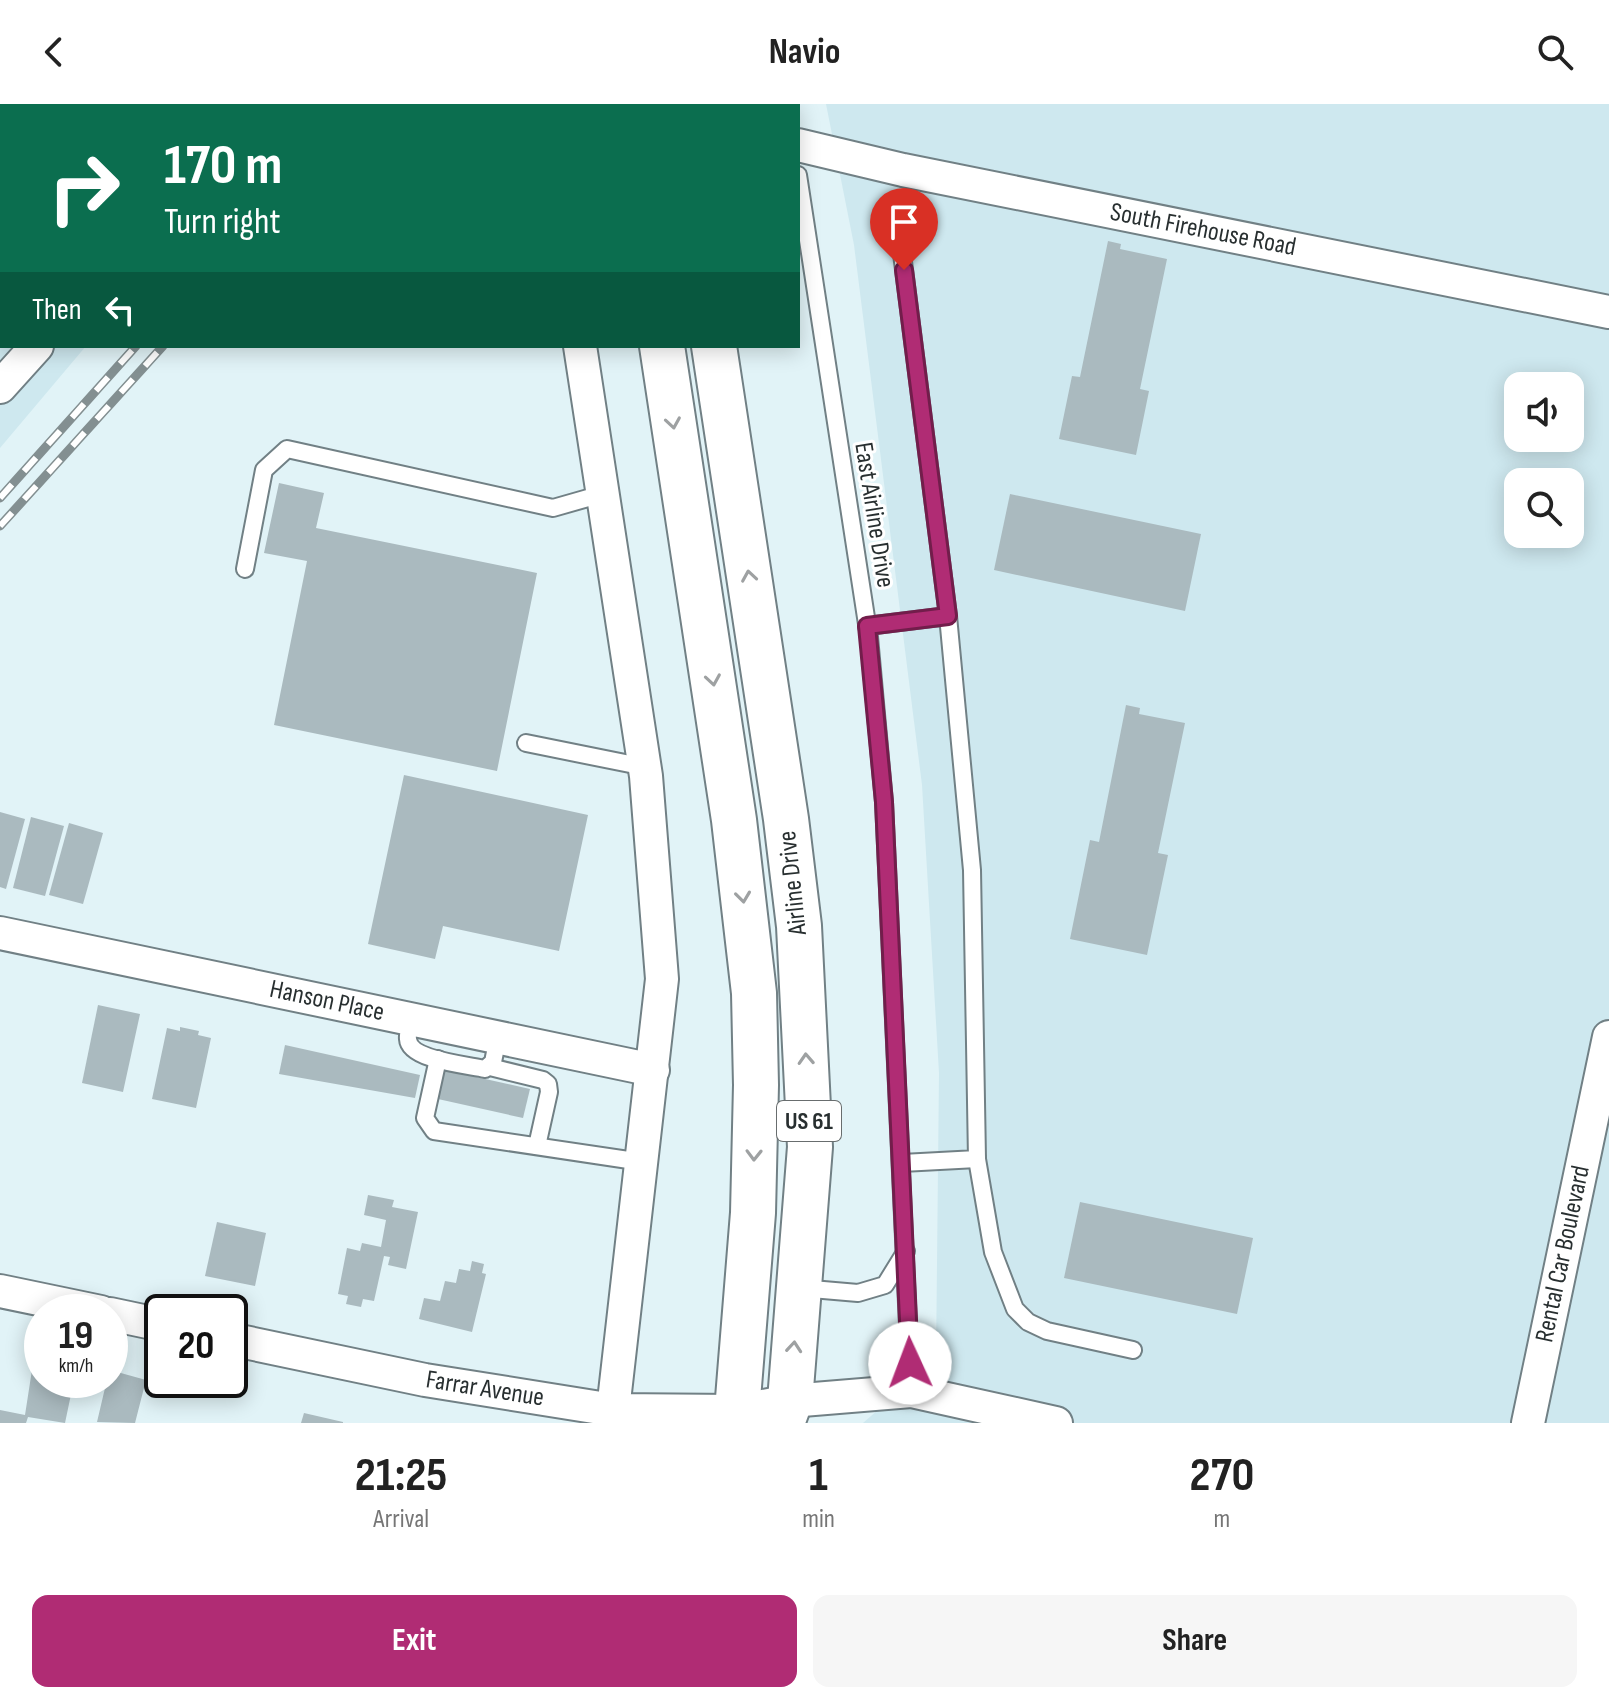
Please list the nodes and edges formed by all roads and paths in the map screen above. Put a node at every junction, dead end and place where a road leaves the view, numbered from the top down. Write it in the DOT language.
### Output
graph roads {
  1 [pos="800,145"];
  2 [pos="800,188"];
  3 [pos="900,238"];
  4 [pos="1609,312"];
  5 [pos="35,348"];
  6 [pos="580,348"];
  7 [pos="662,348"];
  8 [pos="714,348"];
  9 [pos="0,387"];
  10 [pos="602,494"];
  11 [pos="245,569"];
  12 [pos="948,616"];
  13 [pos="867,626"];
  14 [pos="526,743"];
  15 [pos="645,767"];
  16 [pos="0,933"];
  17 [pos="412,1019"];
  18 [pos="1609,1037"];
  19 [pos="494,1052"];
  20 [pos="438,1059"];
  21 [pos="653,1070"];
  22 [pos="537,1146"];
  23 [pos="977,1159"];
  24 [pos="642,1162"];
  25 [pos="902,1163"];
  26 [pos="906,1251"];
  27 [pos="799,1288"];
  28 [pos="0,1291"];
  29 [pos="24,1296"];
  30 [pos="248,1343"];
  31 [pos="1133,1350"];
  32 [pos="911,1391"];
  33 [pos="613,1410"];
  34 [pos="786,1412"];
  35 [pos="740,1417"];
  36 [pos="1056,1423"];
  37 [pos="1528,1423"];
  1 -- 4 [label="street, South Firehouse Road"];
  2 -- 13 [label="lane, East Airline Drive"];
  3 -- 12 [label="lane"];
  5 -- 9 [label="street"];
  6 -- 10 [label="street"];
  7 -- 35 [label="highway, Airline Drive / US 61, one-way"];
  27 -- 8 [label="highway, Airline Drive / US 61, one-way"];
  10 -- 11 [label="lane"];
  10 -- 15 [label="street"];
  12 -- 13 [label="lane"];
  12 -- 23 [label="lane"];
  13 -- 25 [label="lane, East Airline Drive"];
  14 -- 15 [label="lane"];
  15 -- 21 [label="street"];
  16 -- 17 [label="street, Hanson Place"];
  17 -- 19 [label="street, Hanson Place"];
  17 -- 20 [label="lane"];
  18 -- 37 [label="street, Rental Car Boulevard"];
  19 -- 20 [label="lane"];
  19 -- 21 [label="street, Hanson Place"];
  19 -- 22 [label="lane"];
  20 -- 22 [label="lane"];
  21 -- 24 [label="street"];
  22 -- 24 [label="lane"];
  23 -- 25 [label="lane"];
  23 -- 31 [label="lane"];
  24 -- 33 [label="street"];
  25 -- 26 [label="lane, East Airline Drive"];
  26 -- 27 [label="lane"];
  26 -- 32 [label="lane, East Airline Drive"];
  34 -- 27 [label="highway, Airline Drive / US 61, one-way"];
  28 -- 29 [label="street"];
  30 -- 33 [label="street, Farrar Avenue"];
  32 -- 34 [label="street, Farrar Avenue"];
  32 -- 36 [label="street, Farrar Avenue"];
  33 -- 35 [label="street, Farrar Avenue"];
  34 -- 35 [label="street, Farrar Avenue"];
}
